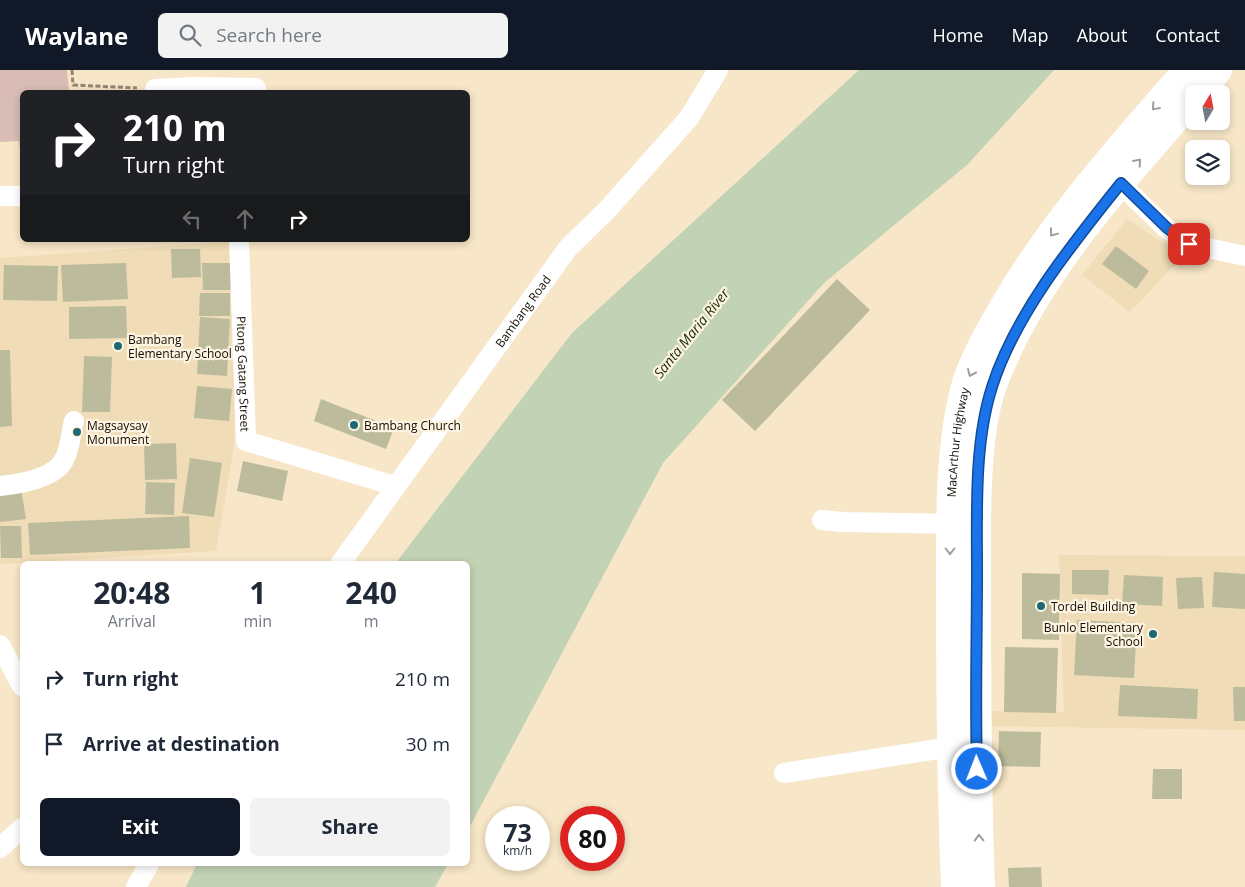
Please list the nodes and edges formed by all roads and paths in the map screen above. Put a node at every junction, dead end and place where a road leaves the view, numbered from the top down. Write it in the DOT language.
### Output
graph roads {
  1 [pos="72,70"];
  2 [pos="718,70"];
  3 [pos="1187,70"];
  4 [pos="1218,70"];
  5 [pos="193,78"];
  6 [pos="1206,85"];
  7 [pos="156,89"];
  8 [pos="256,90"];
  9 [pos="1185,106"];
  10 [pos="1112,175"];
  11 [pos="0,196"];
  12 [pos="20,196"];
  13 [pos="239,242"];
  14 [pos="1245,256"];
  15 [pos="74,421"];
  16 [pos="0,486"];
  17 [pos="396,486"];
  18 [pos="822,520"];
  19 [pos="950,523"];
  20 [pos="977,524"];
  21 [pos="342,561"];
  22 [pos="0,645"];
  23 [pos="20,682"];
  24 [pos="950,749"];
  25 [pos="976,749"];
  26 [pos="784,773"];
  27 [pos="20,830"];
  28 [pos="0,848"];
  29 [pos="148,866"];
  30 [pos="136,887"];
  31 [pos="955,887"];
  32 [pos="981,887"];
  1 -- 7 [label="path"];
  2 -- 17 [label="street, Bambang Road"];
  3 -- 10 [label="highway, MacArthur Highway, one-way"];
  4 -- 6 [label="highway"];
  5 -- 7 [label="street"];
  5 -- 8 [label="street"];
  10 -- 9 [label="highway, MacArthur Highway, one-way"];
  10 -- 14 [label="street"];
  10 -- 19 [label="highway, MacArthur Highway, one-way"];
  10 -- 20 [label="highway, MacArthur Highway"];
  11 -- 12 [label="street"];
  13 -- 17 [label="street, Pitong Gatang Street"];
  15 -- 16 [label="street"];
  17 -- 21 [label="street, Bambang Road"];
  18 -- 19 [label="street"];
  19 -- 20 [label="street"];
  19 -- 24 [label="highway, MacArthur Highway, one-way"];
  20 -- 25 [label="highway, MacArthur Highway"];
  22 -- 23 [label="street"];
  24 -- 25 [label="street"];
  24 -- 26 [label="street"];
  24 -- 31 [label="highway, MacArthur Highway"];
  32 -- 25 [label="highway, MacArthur Highway, one-way"];
  27 -- 28 [label="street"];
  29 -- 30 [label="street"];
}
